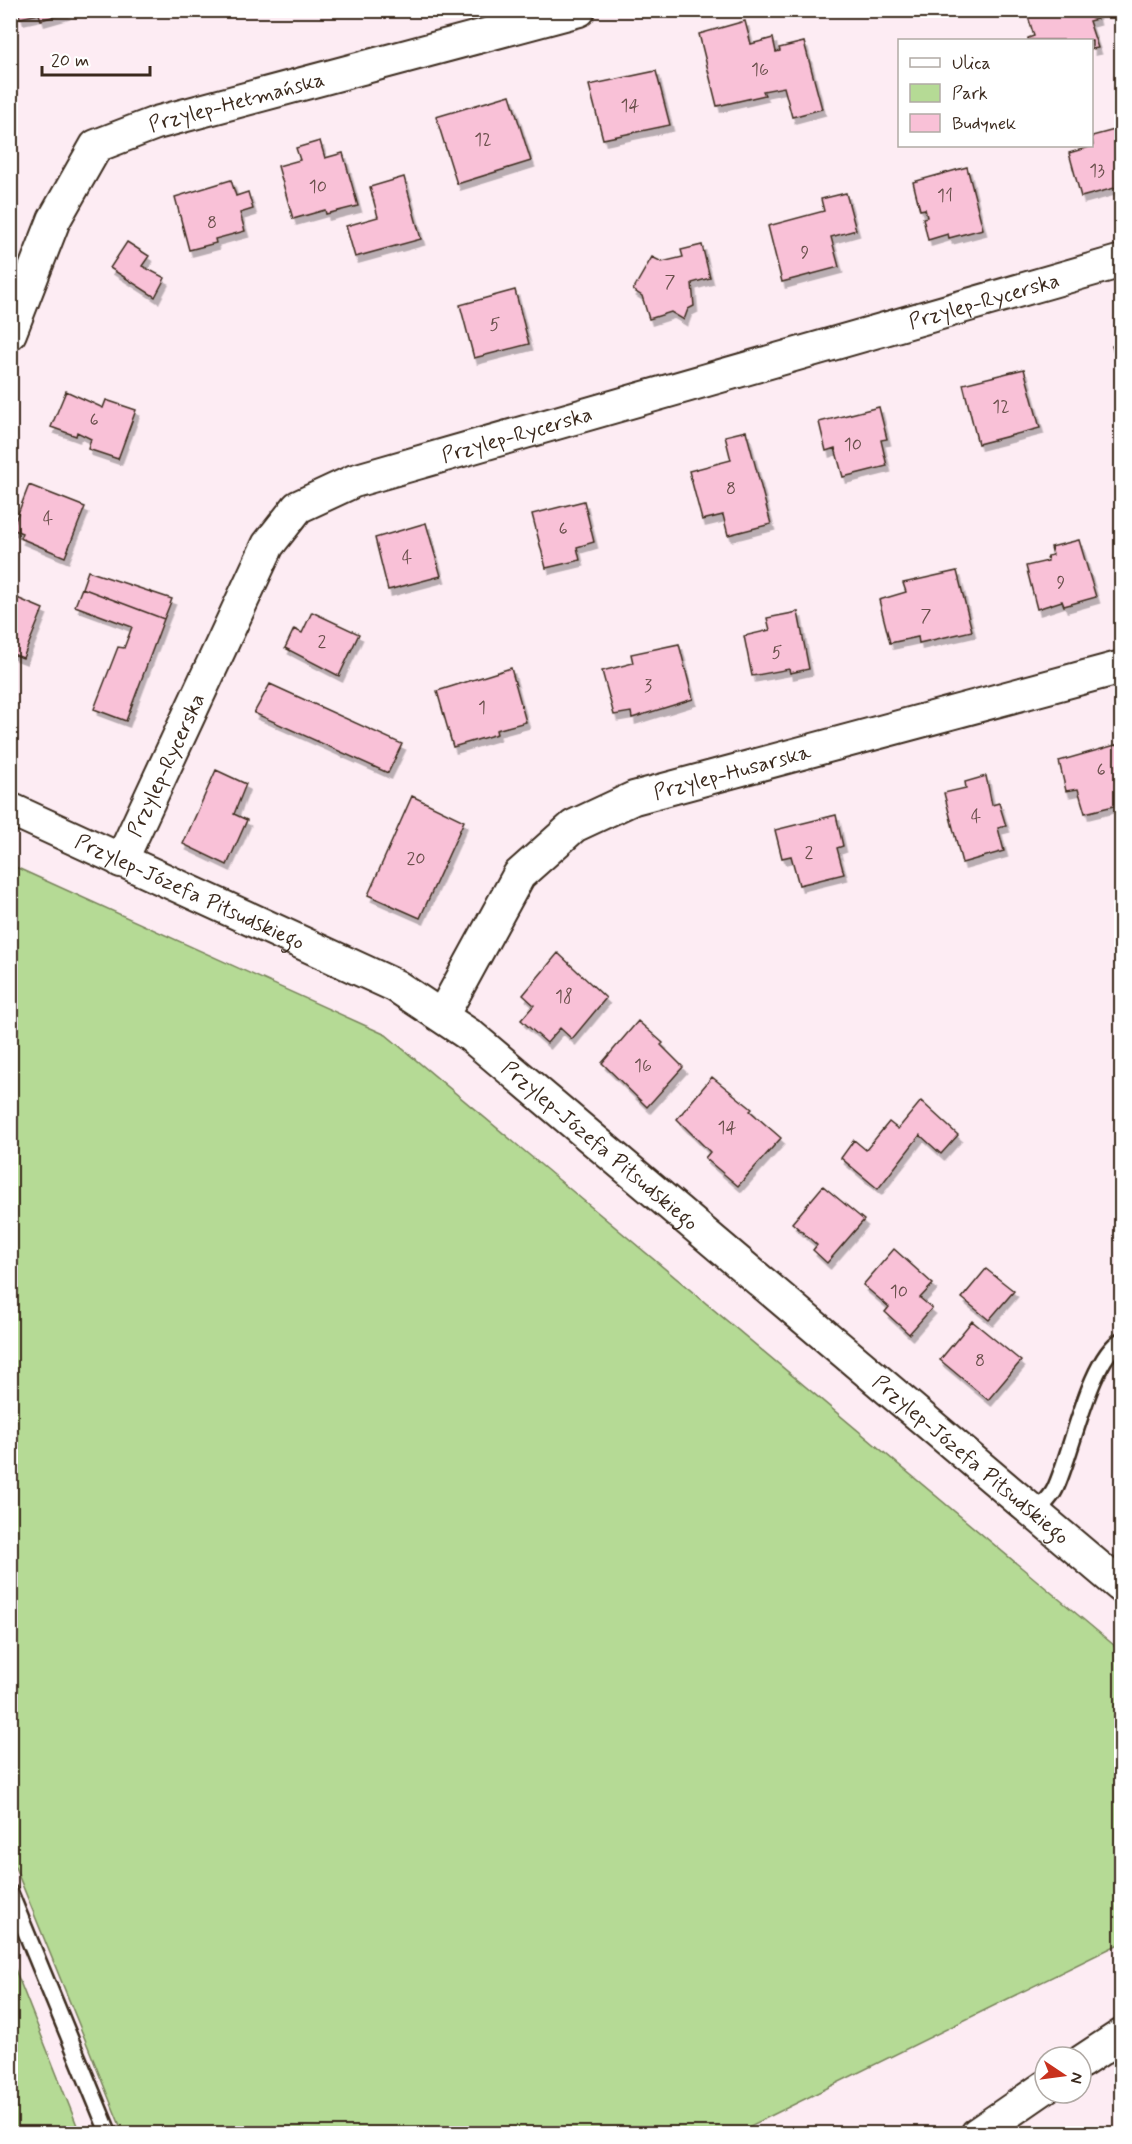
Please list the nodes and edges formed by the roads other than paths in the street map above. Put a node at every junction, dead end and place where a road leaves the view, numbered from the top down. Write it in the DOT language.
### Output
graph roads {
  1 [pos="579,10"];
  2 [pos="1122,261"];
  3 [pos="10,333"];
  4 [pos="1122,667"];
  5 [pos="10,809"];
  6 [pos="121,861"];
  7 [pos="442,1017"];
  8 [pos="1122,1340"];
  9 [pos="1035,1514"];
  10 [pos="1122,1587"];
  11 [pos="10,1893"];
  12 [pos="1122,2035"];
  13 [pos="1093,2054"];
  14 [pos="1033,2095"];
  15 [pos="109,2133"];
  16 [pos="977,2133"];
  1 -- 3 [label="street, Przylep-Hetmańska"];
  2 -- 6 [label="street, Przylep-Rycerska"];
  4 -- 7 [label="street, Przylep-Husarska"];
  5 -- 6 [label="street, Przylep-Józefa Piłsudskiego"];
  6 -- 7 [label="street, Przylep-Józefa Piłsudskiego"];
  7 -- 9 [label="street, Przylep-Józefa Piłsudskiego"];
  8 -- 9 [label="lane"];
  9 -- 10 [label="street, Przylep-Józefa Piłsudskiego"];
  11 -- 15 [label="lane"];
  12 -- 13 [label="street"];
  14 -- 16 [label="street"];
}
